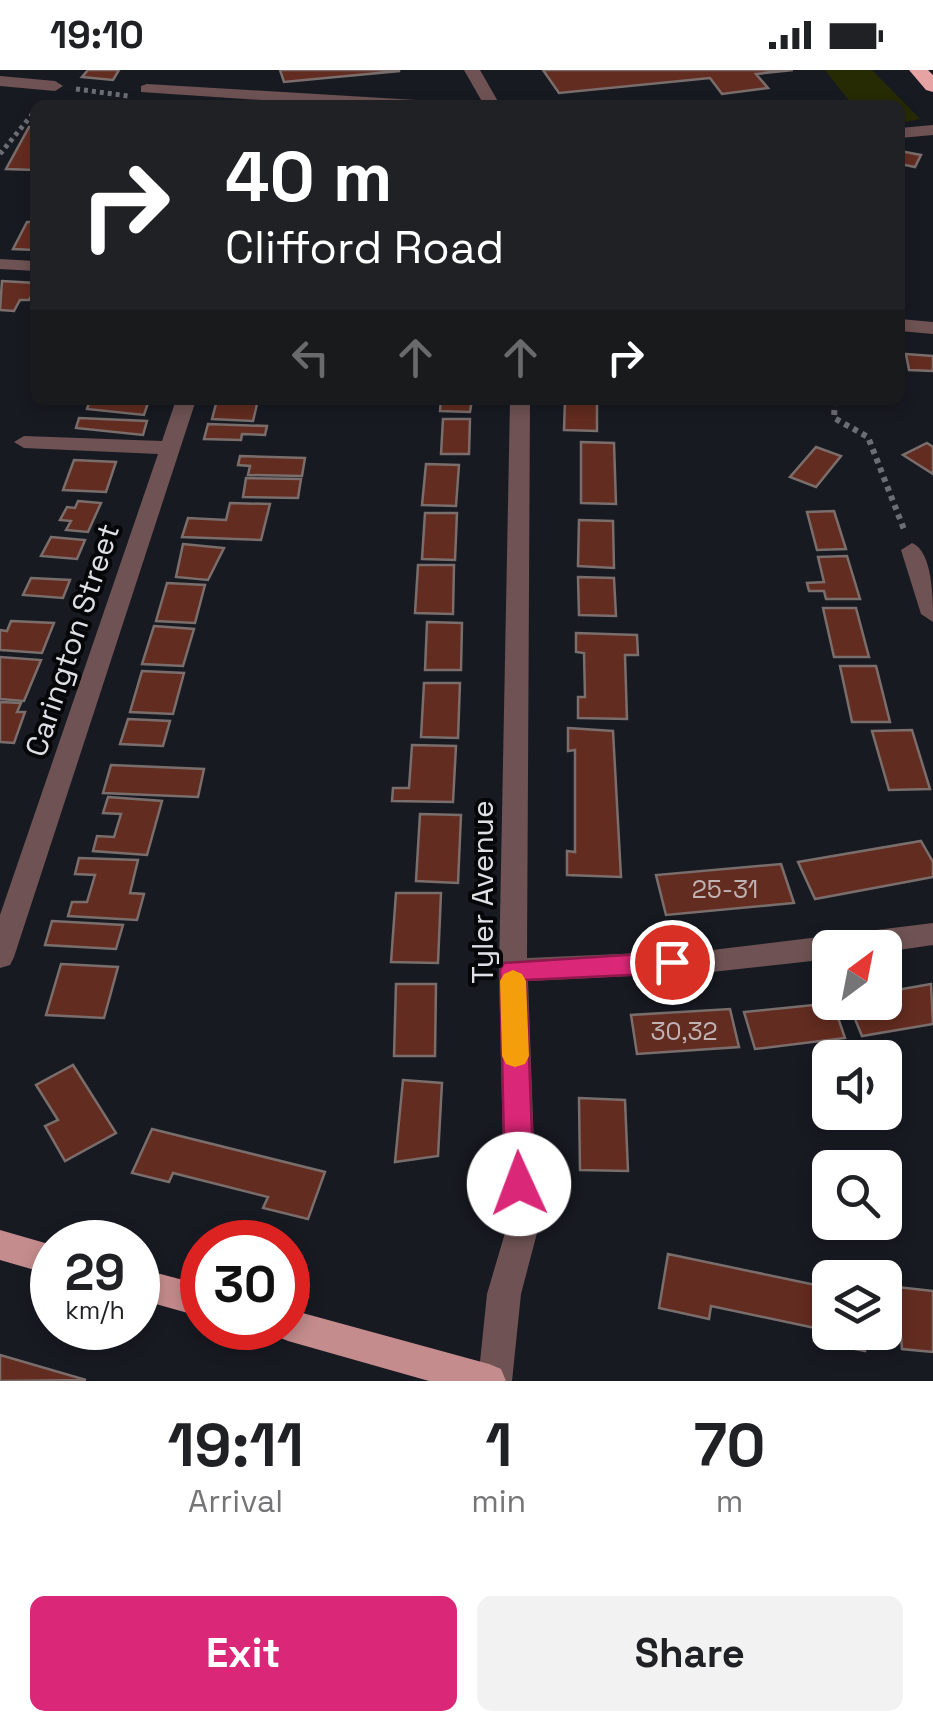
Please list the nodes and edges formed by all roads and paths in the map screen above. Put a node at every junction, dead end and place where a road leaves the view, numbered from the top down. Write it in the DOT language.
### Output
graph roads {
  1 [pos="193,70"];
  2 [pos="472,70"];
  3 [pos="918,70"];
  4 [pos="0,81"];
  5 [pos="55,86"];
  6 [pos="933,86"];
  7 [pos="147,89"];
  8 [pos="192,92"];
  9 [pos="218,100"];
  10 [pos="489,100"];
  11 [pos="30,117"];
  12 [pos="933,130"];
  13 [pos="905,133"];
  14 [pos="0,154"];
  15 [pos="0,264"];
  16 [pos="30,266"];
  17 [pos="905,326"];
  18 [pos="933,328"];
  19 [pos="184,405"];
  20 [pos="520,405"];
  21 [pos="834,405"];
  22 [pos="24,442"];
  23 [pos="170,448"];
  24 [pos="912,550"];
  25 [pos="933,614"];
  26 [pos="933,934"];
  27 [pos="902,938"];
  28 [pos="812,950"];
  29 [pos="0,957"];
  30 [pos="513,970"];
  31 [pos="0,1246"];
  32 [pos="30,1254"];
  33 [pos="310,1331"];
  34 [pos="492,1381"];
  1 -- 8 [label="street"];
  2 -- 10 [label="street"];
  3 -- 6 [label="highway"];
  4 -- 5 [label="street"];
  5 -- 7 [label="path"];
  7 -- 8 [label="street"];
  8 -- 9 [label="street"];
  11 -- 14 [label="path"];
  12 -- 13 [label="street"];
  15 -- 16 [label="street"];
  17 -- 18 [label="street"];
  19 -- 23 [label="street, Carington Street"];
  20 -- 30 [label="street, Tyler Avenue"];
  21 -- 24 [label="path"];
  22 -- 23 [label="street"];
  23 -- 29 [label="street, Carington Street"];
  24 -- 25 [label="street"];
  26 -- 27 [label="street"];
  28 -- 30 [label="street"];
  30 -- 34 [label="street, Tyler Avenue"];
  31 -- 32 [label="main road"];
  33 -- 34 [label="main road"];
}
